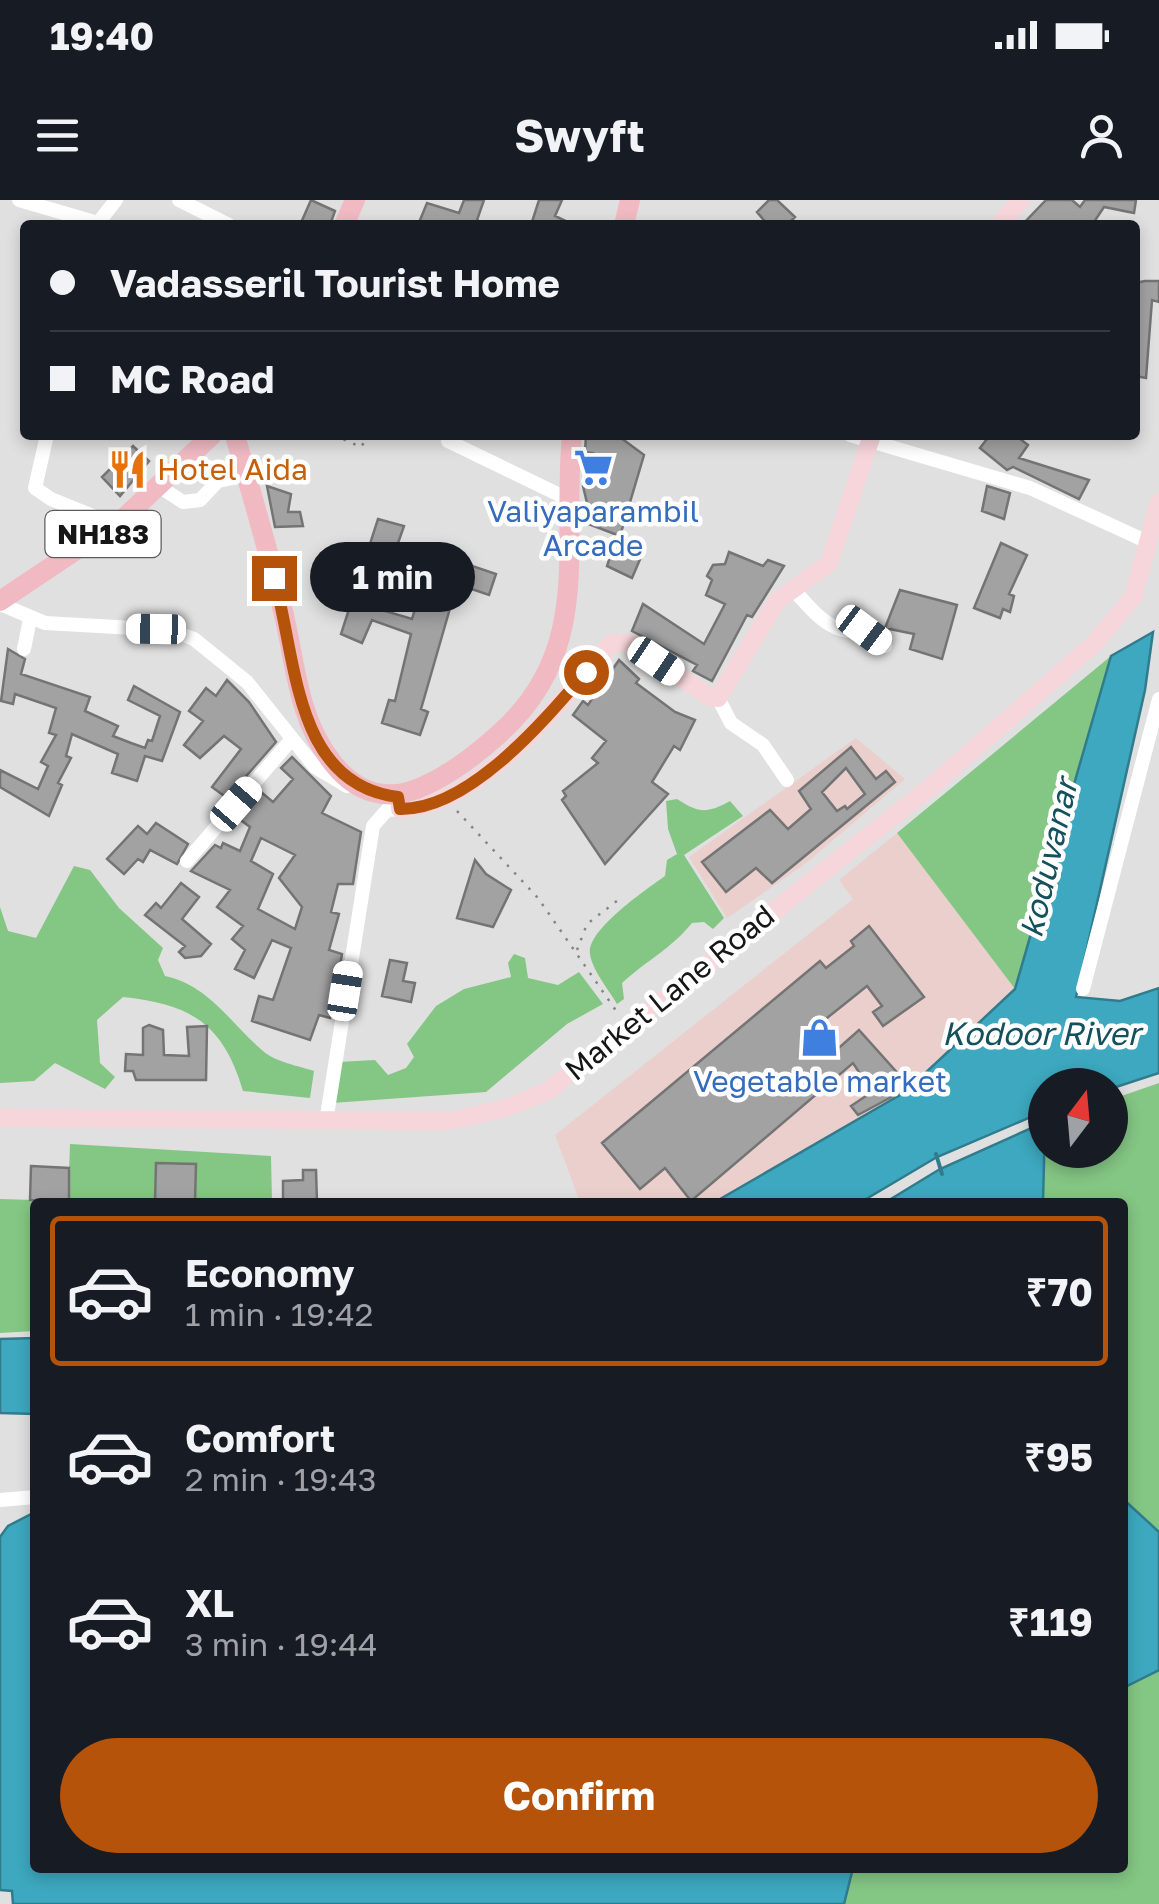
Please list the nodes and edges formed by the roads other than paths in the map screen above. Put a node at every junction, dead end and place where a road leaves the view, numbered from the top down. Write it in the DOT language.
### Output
graph roads {
  1 [pos="19,200"];
  2 [pos="179,200"];
  3 [pos="1021,200"];
  4 [pos="85,220"];
  5 [pos="219,220"];
  6 [pos="1003,220"];
  7 [pos="46,440"];
  8 [pos="205,440"];
  9 [pos="236,440"];
  10 [pos="572,440"];
  11 [pos="870,440"];
  12 [pos="877,440"];
  13 [pos="448,441"];
  14 [pos="192,450"];
  15 [pos="243,476"];
  16 [pos="157,485"];
  17 [pos="570,500"];
  18 [pos="1159,502"];
  19 [pos="115,525"];
  20 [pos="1148,542"];
  21 [pos="793,590"];
  22 [pos="0,602"];
  23 [pos="30,618"];
  24 [pos="885,646"];
  25 [pos="24,648"];
  26 [pos="718,698"];
  27 [pos="1159,699"];
  28 [pos="292,740"];
  29 [pos="787,780"];
  30 [pos="367,792"];
  31 [pos="399,803"];
  32 [pos="188,860"];
  33 [pos="1083,989"];
  34 [pos="0,1118"];
  35 [pos="326,1122"];
  36 [pos="30,1497"];
  37 [pos="0,1500"];
  1 -- 4 [label="street"];
  2 -- 5 [label="street"];
  3 -- 6 [label="main road"];
  7 -- 19 [label="street"];
  8 -- 14 [label="highway, NH183"];
  9 -- 15 [label="highway"];
  10 -- 17 [label="highway"];
  11 -- 21 [label="main road"];
  12 -- 20 [label="street"];
  13 -- 17 [label="street"];
  14 -- 15 [label="highway"];
  14 -- 16 [label="highway, NH183"];
  15 -- 16 [label="street"];
  15 -- 30 [label="highway"];
  16 -- 19 [label="highway, NH183"];
  17 -- 31 [label="highway"];
  18 -- 20 [label="main road, Market Lane Road"];
  19 -- 22 [label="highway, NH183"];
  20 -- 35 [label="main road, Market Lane Road"];
  21 -- 24 [label="street"];
  21 -- 26 [label="main road"];
  22 -- 23 [label="street"];
  23 -- 25 [label="street"];
  23 -- 28 [label="street"];
  26 -- 29 [label="street"];
  26 -- 31 [label="main road"];
  27 -- 33 [label="street"];
  28 -- 30 [label="street"];
  28 -- 32 [label="street"];
  30 -- 31 [label="highway"];
  31 -- 35 [label="street"];
  34 -- 35 [label="main road, Market Lane Road"];
  36 -- 37 [label="street"];
}
